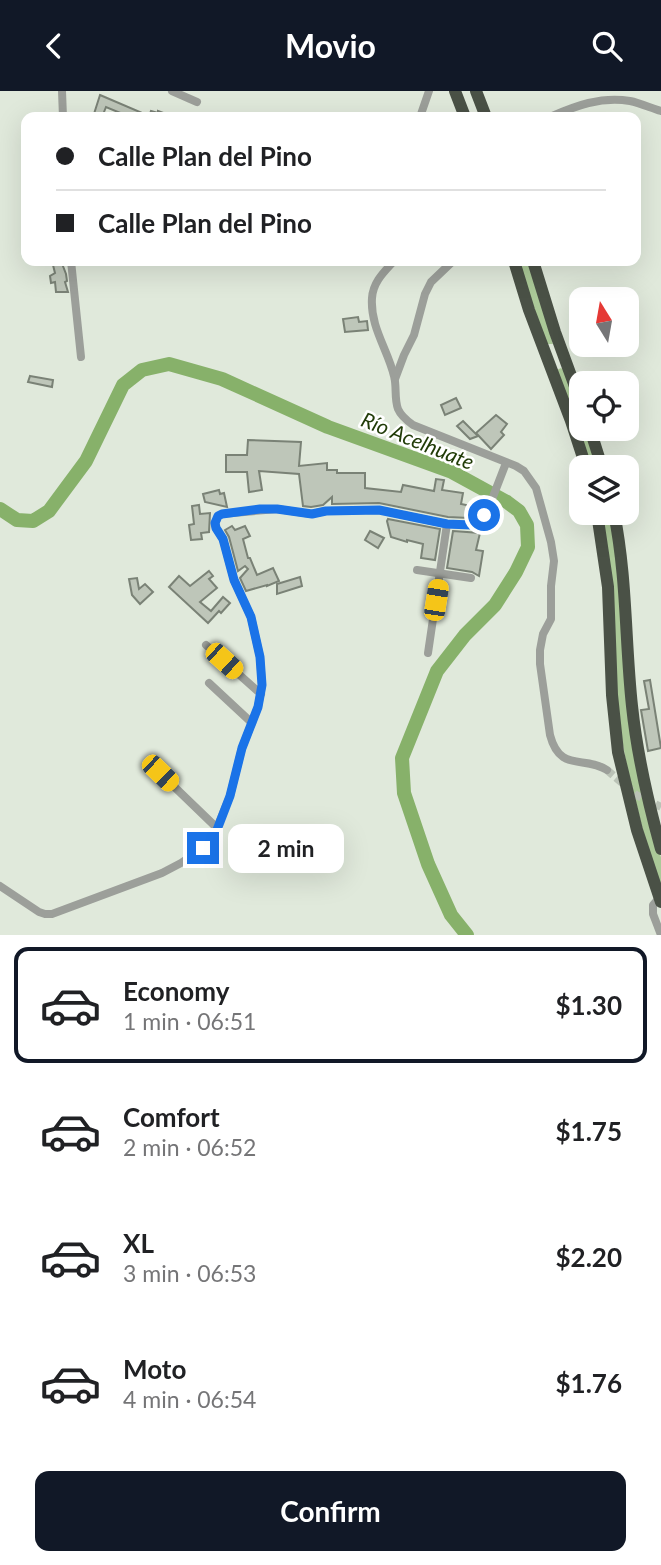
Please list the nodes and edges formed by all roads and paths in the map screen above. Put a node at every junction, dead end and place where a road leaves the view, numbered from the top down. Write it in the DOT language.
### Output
graph roads {
  1 [pos="62,91"];
  2 [pos="172,91"];
  3 [pos="429,91"];
  4 [pos="454,91"];
  5 [pos="475,91"];
  6 [pos="197,102"];
  7 [pos="661,111"];
  8 [pos="64,112"];
  9 [pos="422,112"];
  10 [pos="463,112"];
  11 [pos="484,112"];
  12 [pos="561,112"];
  13 [pos="72,266"];
  14 [pos="390,266"];
  15 [pos="448,266"];
  16 [pos="516,266"];
  17 [pos="535,266"];
  18 [pos="558,338"];
  19 [pos="542,343"];
  20 [pos="81,357"];
  21 [pos="568,365"];
  22 [pos="552,371"];
  23 [pos="570,371"];
  24 [pos="395,379"];
  25 [pos="582,455"];
  26 [pos="506,463"];
  27 [pos="447,524"];
  28 [pos="599,525"];
  29 [pos="616,525"];
  30 [pos="417,570"];
  31 [pos="440,573"];
  32 [pos="471,578"];
  33 [pos="206,645"];
  34 [pos="428,653"];
  35 [pos="209,683"];
  36 [pos="261,694"];
  37 [pos="252,723"];
  38 [pos="607,770"];
  39 [pos="160,773"];
  40 [pos="217,828"];
  41 [pos="661,849"];
  42 [pos="0,886"];
  43 [pos="660,900"];
  44 [pos="661,935"];
  1 -- 8 [label="street"];
  2 -- 6 [label="street"];
  3 -- 9 [label="street"];
  4 -- 10 [label="highway"];
  5 -- 11 [label="highway"];
  7 -- 12 [label="street"];
  13 -- 20 [label="street"];
  14 -- 24 [label="street"];
  15 -- 24 [label="street"];
  16 -- 19 [label="highway"];
  17 -- 18 [label="highway"];
  18 -- 19 [label="highway"];
  18 -- 21 [label="highway"];
  19 -- 22 [label="highway"];
  21 -- 22 [label="highway"];
  21 -- 23 [label="highway"];
  22 -- 25 [label="highway"];
  24 -- 26 [label="street"];
  26 -- 27 [label="street"];
  26 -- 38 [label="street"];
  27 -- 31 [label="street"];
  27 -- 36 [label="street"];
  28 -- 43 [label="highway"];
  29 -- 41 [label="highway"];
  30 -- 31 [label="street"];
  31 -- 32 [label="street"];
  31 -- 34 [label="street"];
  33 -- 36 [label="street"];
  35 -- 37 [label="street"];
  36 -- 37 [label="street"];
  37 -- 40 [label="street"];
  39 -- 40 [label="street"];
  40 -- 42 [label="street"];
  43 -- 44 [label="street"];
}
